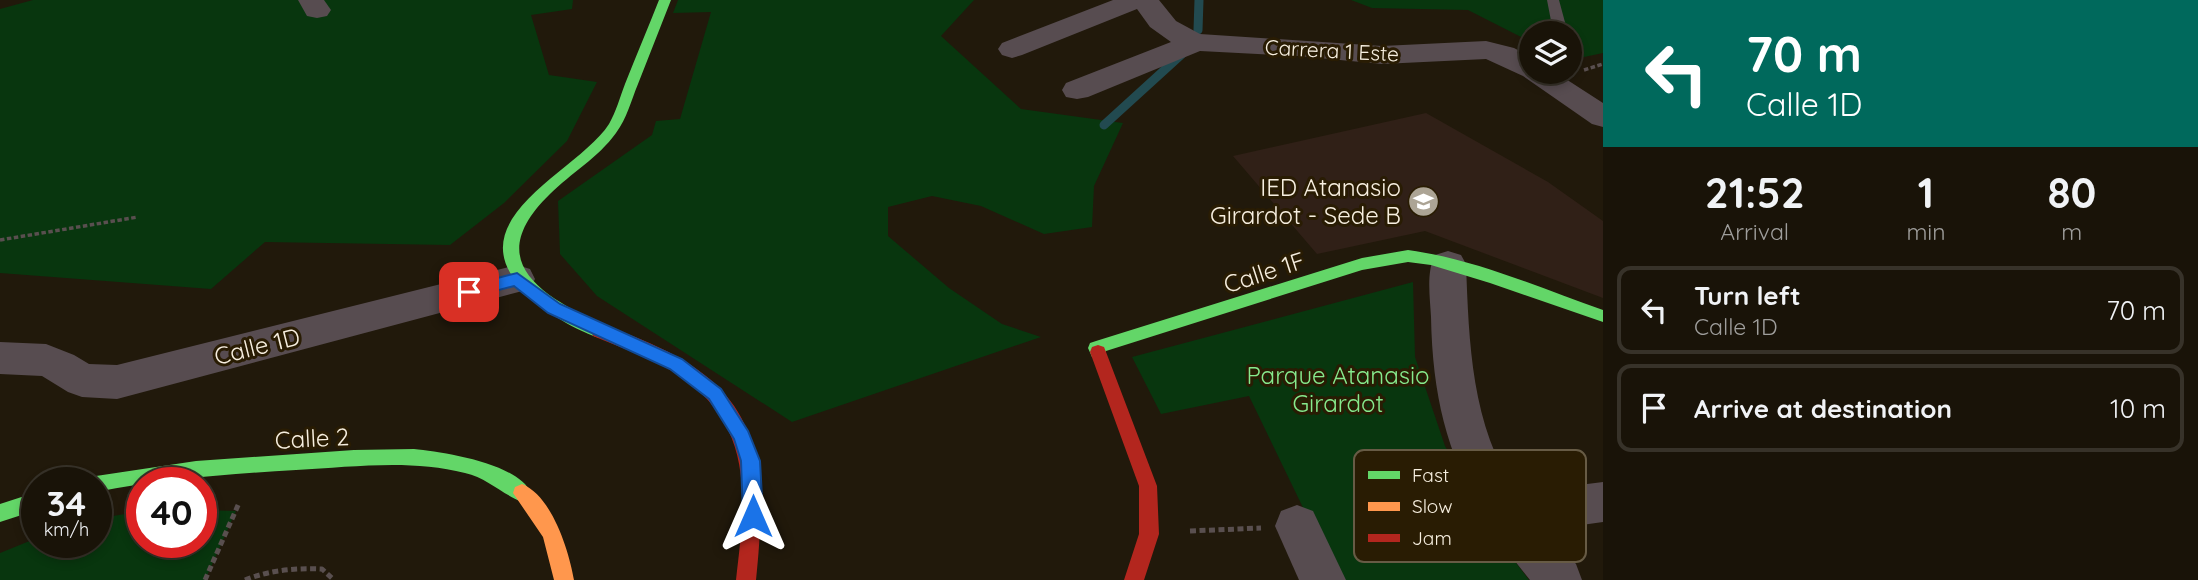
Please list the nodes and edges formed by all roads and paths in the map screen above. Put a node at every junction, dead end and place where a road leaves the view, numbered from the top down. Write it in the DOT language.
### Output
graph roads {
  1 [pos="666,0"];
  2 [pos="1136,0"];
  3 [pos="1146,0"];
  4 [pos="1553,0"];
  5 [pos="1558,21"];
  6 [pos="1196,42"];
  7 [pos="1012,49"];
  8 [pos="1519,61"];
  9 [pos="1556,84"];
  10 [pos="1077,90"];
  11 [pos="1603,117"];
  12 [pos="138,217"];
  13 [pos="0,240"];
  14 [pos="1448,264"];
  15 [pos="517,279"];
  16 [pos="1603,316"];
  17 [pos="0,358"];
  18 [pos="1472,450"];
  19 [pos="257,464"];
  20 [pos="112,481"];
  21 [pos="21,506"];
  22 [pos="0,513"];
  23 [pos="1297,526"];
  24 [pos="1150,533"];
  25 [pos="1545,562"];
  26 [pos="205,580"];
  27 [pos="245,580"];
  28 [pos="334,580"];
  29 [pos="564,580"];
  30 [pos="746,580"];
  31 [pos="1134,580"];
  32 [pos="1323,580"];
  33 [pos="1559,580"];
  1 -- 15 [label="street"];
  2 -- 7 [label="street"];
  3 -- 6 [label="street, Carrera 1 Este"];
  4 -- 5 [label="lane"];
  6 -- 8 [label="street, Carrera 1 Este"];
  6 -- 10 [label="street"];
  9 -- 11 [label="street, Carrera 1 Este"];
  12 -- 13 [label="path"];
  14 -- 16 [label="street, Calle 1F"];
  14 -- 18 [label="street"];
  14 -- 24 [label="street, Calle 1F"];
  15 -- 17 [label="street, Calle 1D"];
  15 -- 30 [label="street"];
  19 -- 20 [label="street, Calle 2"];
  19 -- 26 [label="path"];
  19 -- 29 [label="street, Calle 2"];
  21 -- 22 [label="street"];
  23 -- 24 [label="path"];
  23 -- 32 [label="street"];
  24 -- 31 [label="street"];
  25 -- 33 [label="street"];
  27 -- 28 [label="path"];
}
